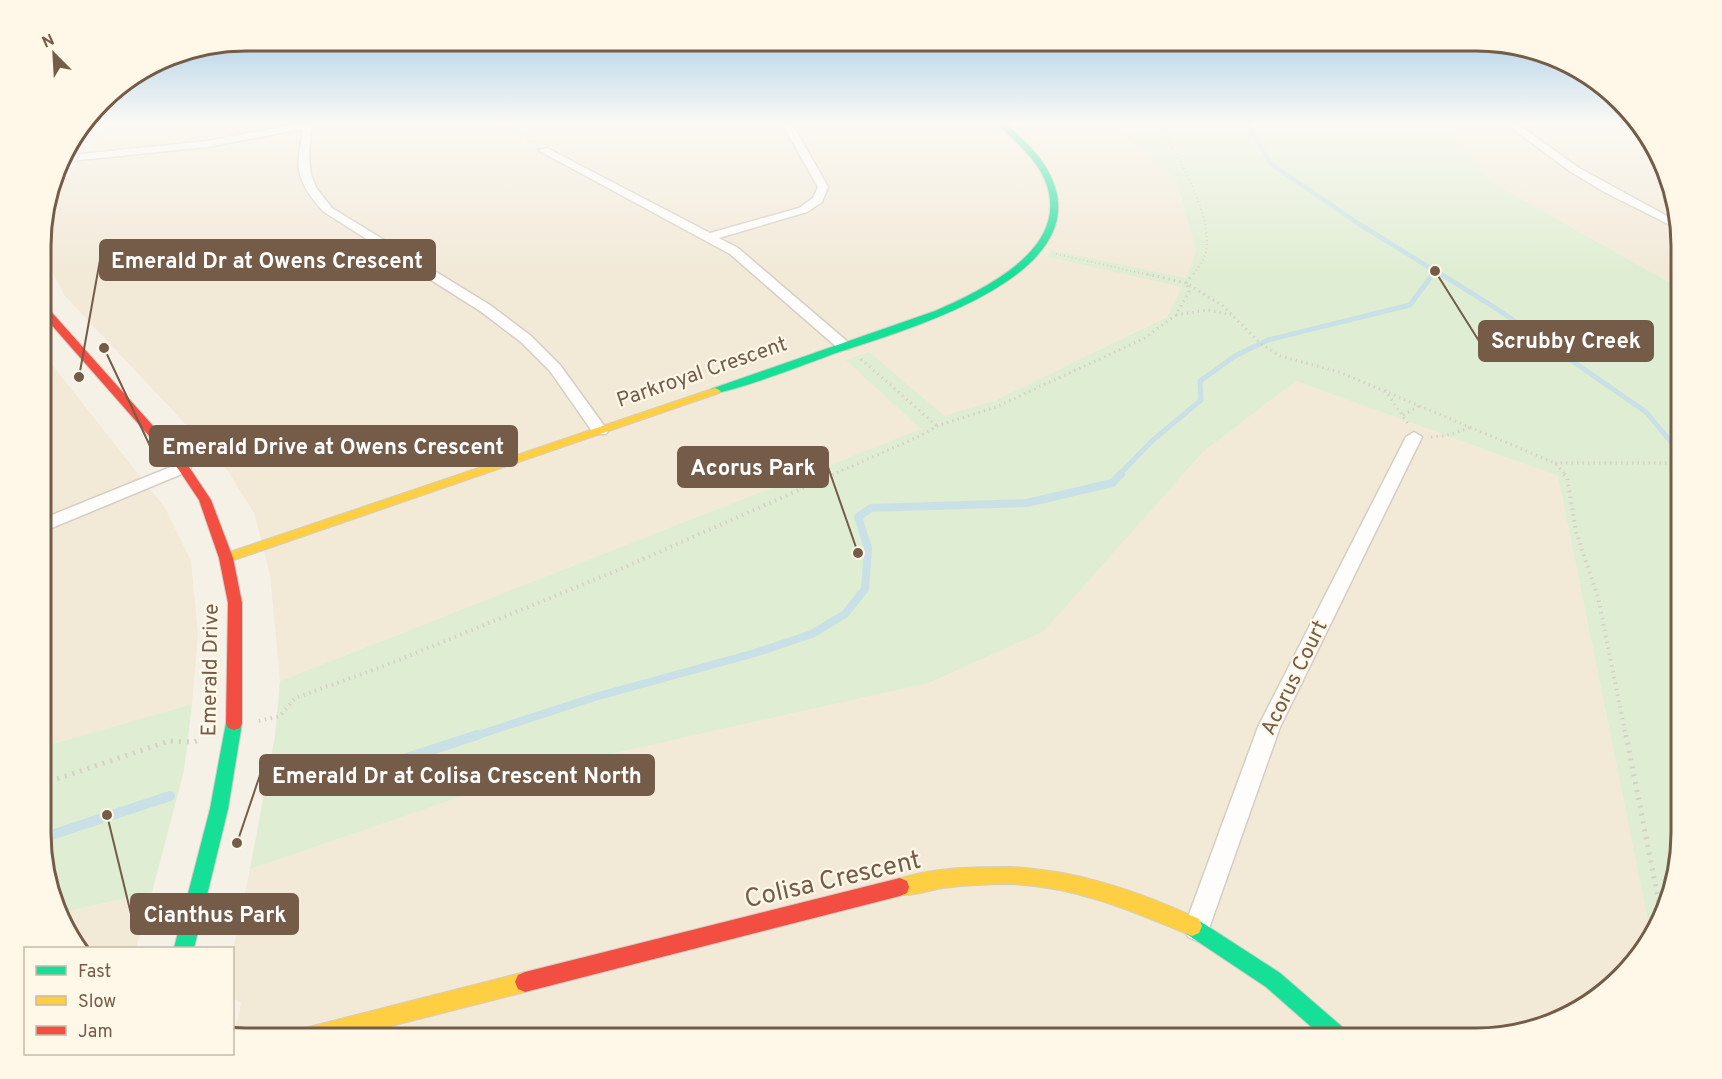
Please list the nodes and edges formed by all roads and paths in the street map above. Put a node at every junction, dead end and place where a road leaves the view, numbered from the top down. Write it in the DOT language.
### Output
graph roads {
  1 [pos="304,173"];
  2 [pos="588,173"];
  3 [pos="815,173"];
  4 [pos="1046,173"];
  5 [pos="1185,173"];
  6 [pos="1582,173"];
  7 [pos="1669,222"];
  8 [pos="710,237"];
  9 [pos="1037,250"];
  10 [pos="1186,283"];
  11 [pos="1176,315"];
  12 [pos="1232,315"];
  13 [pos="51,318"];
  14 [pos="844,346"];
  15 [pos="1384,390"];
  16 [pos="1420,405"];
  17 [pos="1403,415"];
  18 [pos="937,426"];
  19 [pos="1472,427"];
  20 [pos="600,431"];
  21 [pos="1414,437"];
  22 [pos="1555,463"];
  23 [pos="1671,463"];
  24 [pos="183,467"];
  25 [pos="51,522"];
  26 [pos="226,558"];
  27 [pos="259,721"];
  28 [pos="202,740"];
  29 [pos="51,781"];
  30 [pos="1659,901"];
  31 [pos="1197,928"];
  32 [pos="184,947"];
  33 [pos="344,1028"];
  34 [pos="1329,1028"];
  1 -- 20 [label="street"];
  2 -- 8 [label="street"];
  3 -- 8 [label="street"];
  4 -- 9 [label="street, Parkroyal Crescent"];
  5 -- 10 [label="path"];
  6 -- 7 [label="street"];
  8 -- 14 [label="street"];
  9 -- 10 [label="path"];
  9 -- 14 [label="street, Parkroyal Crescent"];
  10 -- 11 [label="path"];
  10 -- 12 [label="path"];
  11 -- 12 [label="path"];
  11 -- 18 [label="path"];
  12 -- 15 [label="path"];
  13 -- 24 [label="street, Emerald Drive"];
  14 -- 18 [label="path"];
  14 -- 20 [label="street, Parkroyal Crescent"];
  15 -- 16 [label="path"];
  15 -- 17 [label="path"];
  16 -- 17 [label="path"];
  16 -- 19 [label="path"];
  17 -- 21 [label="path"];
  18 -- 27 [label="path"];
  19 -- 21 [label="path"];
  19 -- 22 [label="path"];
  20 -- 26 [label="street, Parkroyal Crescent"];
  21 -- 31 [label="street, Acorus Court"];
  22 -- 23 [label="path"];
  22 -- 30 [label="path"];
  24 -- 25 [label="street"];
  24 -- 26 [label="street, Emerald Drive"];
  26 -- 32 [label="street, Emerald Drive"];
  28 -- 29 [label="path"];
  31 -- 33 [label="street, Colisa Crescent"];
  31 -- 34 [label="street, Colisa Crescent"];
}
